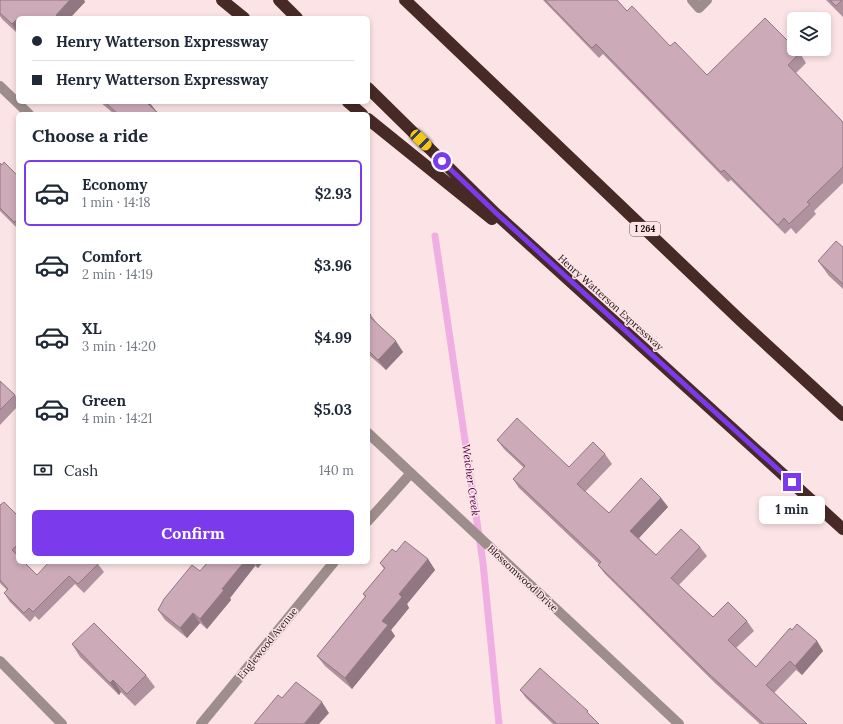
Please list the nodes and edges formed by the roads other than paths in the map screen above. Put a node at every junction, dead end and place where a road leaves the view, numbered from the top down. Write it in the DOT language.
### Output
graph roads {
  1 [pos="222,0"];
  2 [pos="278,0"];
  3 [pos="405,0"];
  4 [pos="415,0"];
  5 [pos="692,0"];
  6 [pos="708,0"];
  7 [pos="242,16"];
  8 [pos="295,16"];
  9 [pos="449,40"];
  10 [pos="0,86"];
  11 [pos="370,90"];
  12 [pos="16,101"];
  13 [pos="19,104"];
  14 [pos="350,104"];
  15 [pos="27,112"];
  16 [pos="360,112"];
  17 [pos="370,121"];
  18 [pos="592,300"];
  19 [pos="843,415"];
  20 [pos="370,435"];
  21 [pos="411,473"];
  22 [pos="370,519"];
  23 [pos="843,529"];
  24 [pos="332,564"];
  25 [pos="0,661"];
  26 [pos="62,724"];
  27 [pos="201,724"];
  28 [pos="679,724"];
  1 -- 7 [label="highway"];
  2 -- 8 [label="highway"];
  3 -- 9 [label="highway, I 264"];
  4 -- 9 [label="highway"];
  5 -- 6 [label="street"];
  9 -- 19 [label="highway, I 264"];
  10 -- 12 [label="street"];
  11 -- 18 [label="highway, Henry Watterson Expressway"];
  13 -- 15 [label="street"];
  14 -- 16 [label="highway"];
  17 -- 18 [label="highway"];
  18 -- 23 [label="highway, Henry Watterson Expressway"];
  20 -- 21 [label="street, Blossomwood Drive"];
  21 -- 22 [label="street"];
  21 -- 28 [label="street, Blossomwood Drive"];
  24 -- 27 [label="street, Englewood Avenue"];
  25 -- 26 [label="street"];
}
